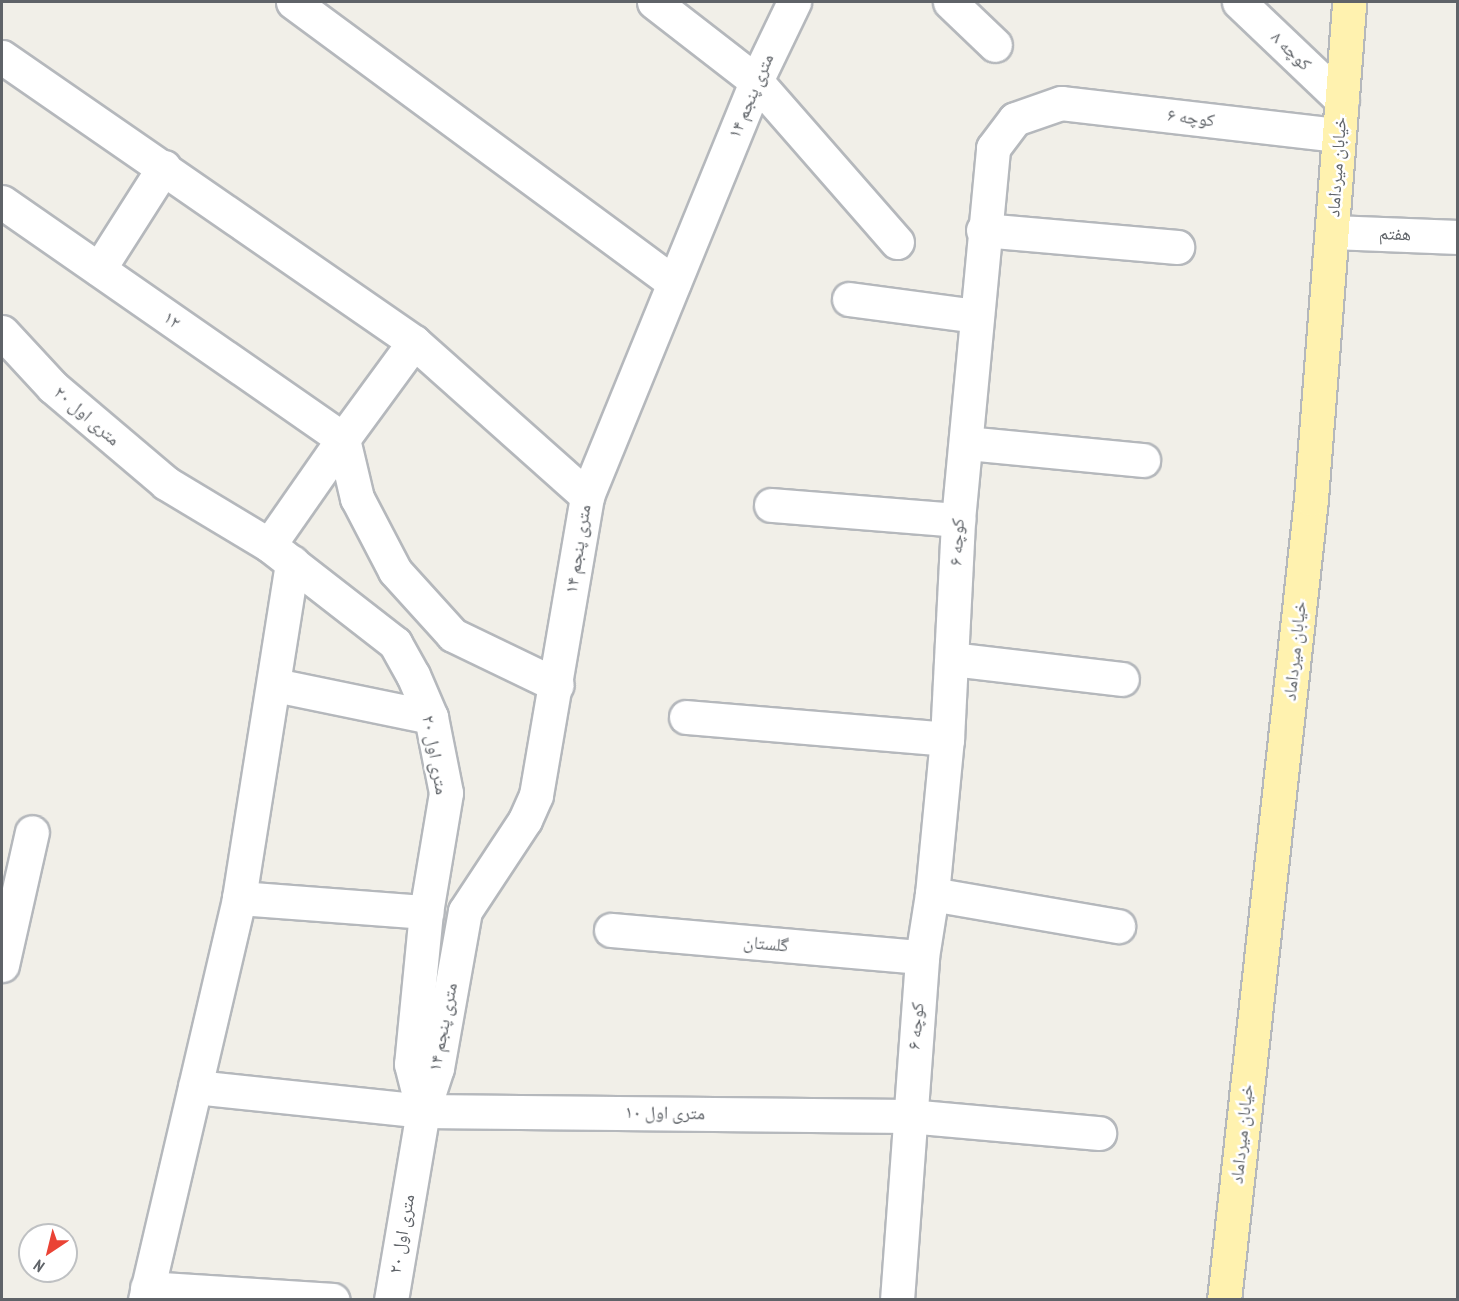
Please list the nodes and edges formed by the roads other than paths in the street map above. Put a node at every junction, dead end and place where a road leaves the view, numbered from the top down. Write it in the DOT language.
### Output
graph roads {
  1 [pos="293,2"];
  2 [pos="654,2"];
  3 [pos="794,2"];
  4 [pos="950,2"];
  5 [pos="1239,2"];
  6 [pos="1349,2"];
  7 [pos="995,45"];
  8 [pos="2,57"];
  9 [pos="756,81"];
  10 [pos="1342,100"];
  11 [pos="1338,135"];
  12 [pos="164,167"];
  13 [pos="2,202"];
  14 [pos="983,230"];
  15 [pos="1332,232"];
  16 [pos="1458,237"];
  17 [pos="897,242"];
  18 [pos="1176,247"];
  19 [pos="99,269"];
  20 [pos="674,283"];
  21 [pos="849,299"];
  22 [pos="977,316"];
  23 [pos="2,332"];
  24 [pos="414,342"];
  25 [pos="343,439"];
  26 [pos="966,443"];
  27 [pos="1143,460"];
  28 [pos="587,496"];
  29 [pos="771,505"];
  30 [pos="958,520"];
  31 [pos="281,553"];
  32 [pos="952,659"];
  33 [pos="1122,680"];
  34 [pos="275,685"];
  35 [pos="557,685"];
  36 [pos="431,717"];
  37 [pos="686,717"];
  38 [pos="946,739"];
  39 [pos="32,832"];
  40 [pos="933,894"];
  41 [pos="239,898"];
  42 [pos="426,912"];
  43 [pos="1118,926"];
  44 [pos="610,930"];
  45 [pos="922,957"];
  46 [pos="2,965"];
  47 [pos="195,1087"];
  48 [pos="423,1111"];
  49 [pos="908,1116"];
  50 [pos="1099,1133"];
  51 [pos="146,1294"];
  52 [pos="333,1299"];
  53 [pos="391,1299"];
  54 [pos="897,1299"];
  55 [pos="1224,1299"];
  1 -- 20 [label="street"];
  2 -- 9 [label="street"];
  3 -- 9 [label="street, ۱۴ متری پنجم"];
  4 -- 7 [label="street"];
  5 -- 10 [label="street, کوچه ۸"];
  6 -- 10 [label="main road, خیابان میرداماد"];
  8 -- 12 [label="street"];
  9 -- 17 [label="street"];
  9 -- 20 [label="street, ۱۴ متری پنجم"];
  10 -- 11 [label="main road, خیابان میرداماد"];
  11 -- 14 [label="street, کوچه ۶"];
  11 -- 15 [label="main road, خیابان میرداماد"];
  12 -- 19 [label="street"];
  12 -- 24 [label="street"];
  13 -- 19 [label="street, ۱۲"];
  14 -- 18 [label="street"];
  14 -- 22 [label="street, کوچه ۶"];
  15 -- 16 [label="street, هفتم"];
  15 -- 55 [label="main road, خیابان میرداماد"];
  19 -- 25 [label="street, ۱۲"];
  20 -- 28 [label="street, ۱۴ متری پنجم"];
  21 -- 22 [label="street"];
  22 -- 26 [label="street, کوچه ۶"];
  23 -- 31 [label="street, ۲۰ متری اول"];
  24 -- 25 [label="street"];
  24 -- 28 [label="street"];
  25 -- 31 [label="street"];
  25 -- 35 [label="street"];
  26 -- 27 [label="street"];
  26 -- 30 [label="street, کوچه ۶"];
  28 -- 35 [label="street, ۱۴ متری پنجم"];
  29 -- 30 [label="street"];
  30 -- 32 [label="street, کوچه ۶"];
  31 -- 34 [label="street"];
  31 -- 36 [label="street, ۲۰ متری اول"];
  32 -- 33 [label="street"];
  32 -- 38 [label="street, کوچه ۶"];
  34 -- 36 [label="street"];
  34 -- 41 [label="street"];
  35 -- 48 [label="street, ۱۴ متری پنجم"];
  36 -- 42 [label="street, ۲۰ متری اول"];
  37 -- 38 [label="street"];
  38 -- 40 [label="street, کوچه ۶"];
  39 -- 46 [label="street"];
  40 -- 43 [label="street"];
  40 -- 45 [label="street, کوچه ۶"];
  41 -- 42 [label="street"];
  41 -- 47 [label="street"];
  42 -- 48 [label="street, ۲۰ متری اول"];
  44 -- 45 [label="street, گلستان"];
  45 -- 49 [label="street, کوچه ۶"];
  47 -- 48 [label="street, ۱۰ متری اول"];
  47 -- 51 [label="street"];
  48 -- 49 [label="street, ۱۰ متری اول"];
  48 -- 53 [label="street, ۲۰ متری اول"];
  49 -- 50 [label="street, ۱۰ متری اول"];
  49 -- 54 [label="street, کوچه ۶"];
  51 -- 52 [label="street"];
}
